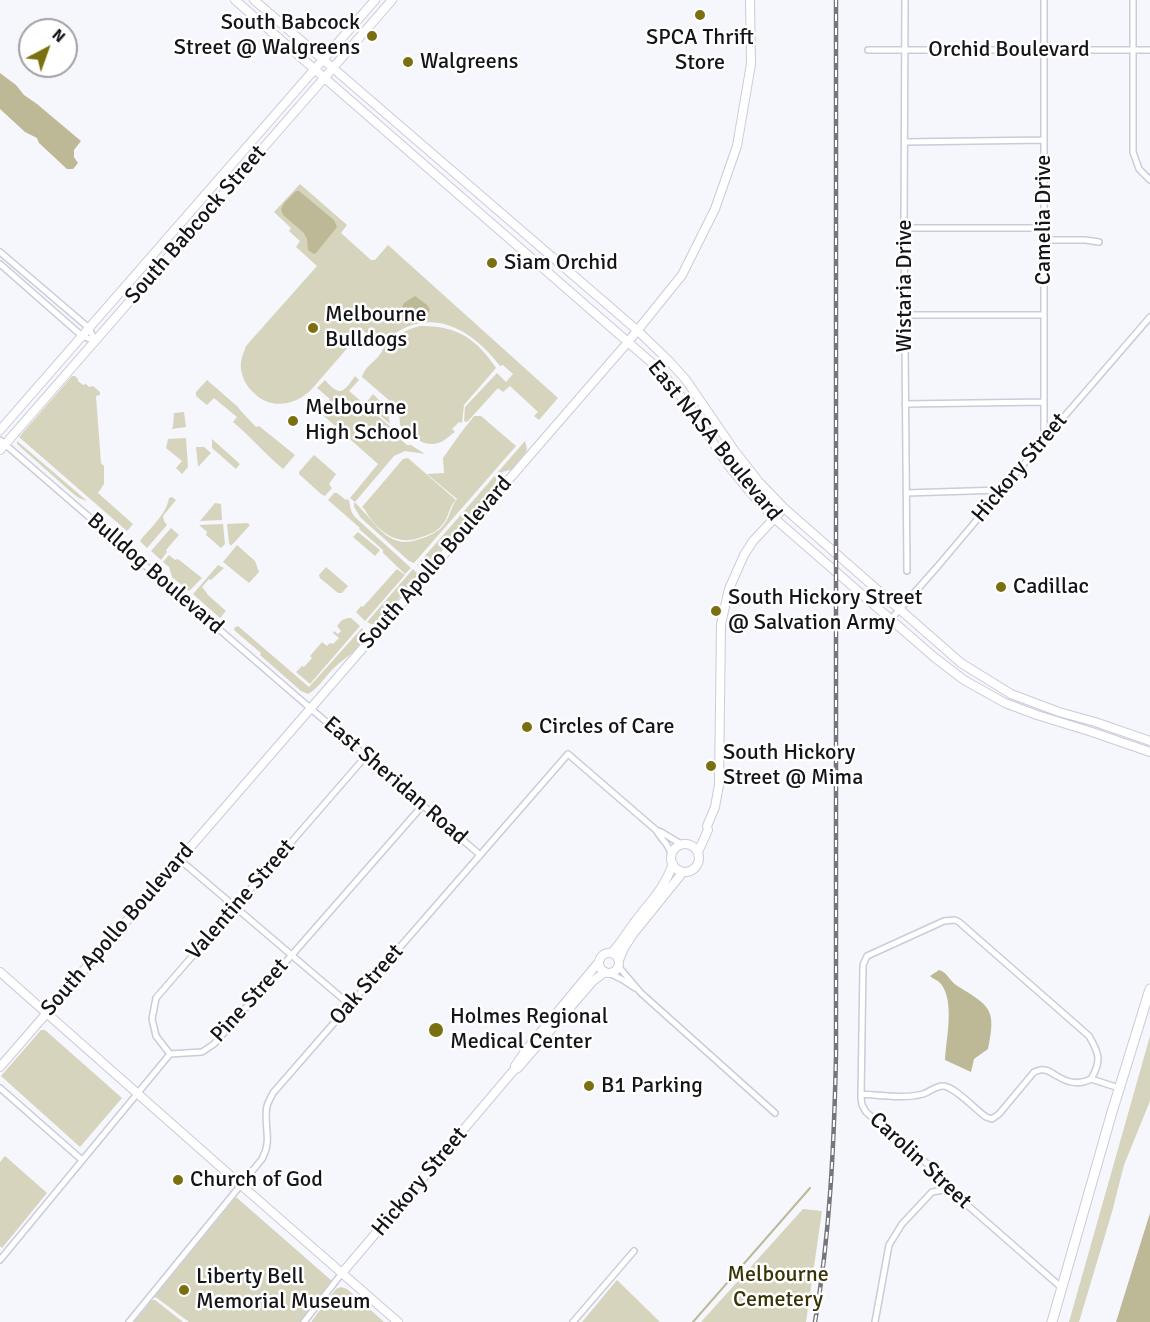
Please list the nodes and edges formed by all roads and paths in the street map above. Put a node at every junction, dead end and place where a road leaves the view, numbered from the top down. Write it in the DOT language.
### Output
graph roads {
  1 [pos="235,0"];
  2 [pos="254,0"];
  3 [pos="375,0"];
  4 [pos="392,0"];
  5 [pos="750,0"];
  6 [pos="905,0"];
  7 [pos="1044,0"];
  8 [pos="1133,0"];
  9 [pos="868,50"];
  10 [pos="905,50"];
  11 [pos="1043,50"];
  12 [pos="1133,50"];
  13 [pos="1150,50"];
  14 [pos="323,60"];
  15 [pos="315,69"];
  16 [pos="333,69"];
  17 [pos="325,78"];
  18 [pos="1044,140"];
  19 [pos="905,142"];
  20 [pos="1150,180"];
  21 [pos="904,228"];
  22 [pos="1044,228"];
  23 [pos="1044,240"];
  24 [pos="1099,242"];
  25 [pos="0,252"];
  26 [pos="0,264"];
  27 [pos="23,272"];
  28 [pos="17,279"];
  29 [pos="66,309"];
  30 [pos="905,315"];
  31 [pos="1044,315"];
  32 [pos="59,316"];
  33 [pos="1150,317"];
  34 [pos="89,328"];
  35 [pos="638,331"];
  36 [pos="82,336"];
  37 [pos="95,341"];
  38 [pos="628,342"];
  39 [pos="702,402"];
  40 [pos="1043,402"];
  41 [pos="905,404"];
  42 [pos="691,409"];
  43 [pos="0,430"];
  44 [pos="1044,440"];
  45 [pos="2,445"];
  46 [pos="1002,490"];
  47 [pos="906,493"];
  48 [pos="784,508"];
  49 [pos="774,518"];
  50 [pos="907,571"];
  51 [pos="899,609"];
  52 [pos="891,620"];
  53 [pos="311,708"];
  54 [pos="1150,741"];
  55 [pos="1150,752"];
  56 [pos="366,756"];
  57 [pos="423,806"];
  58 [pos="707,826"];
  59 [pos="656,830"];
  60 [pos="684,844"];
  61 [pos="698,852"];
  62 [pos="479,854"];
  63 [pos="671,854"];
  64 [pos="179,859"];
  65 [pos="673,864"];
  66 [pos="683,872"];
  67 [pos="236,907"];
  68 [pos="611,953"];
  69 [pos="292,955"];
  70 [pos="598,963"];
  71 [pos="618,963"];
  72 [pos="0,972"];
  73 [pos="607,973"];
  74 [pos="636,989"];
  75 [pos="1150,989"];
  76 [pos="350,1005"];
  77 [pos="46,1013"];
  78 [pos="557,1019"];
  79 [pos="170,1054"];
  80 [pos="0,1067"];
  81 [pos="1091,1079"];
  82 [pos="0,1088"];
  83 [pos="1119,1089"];
  84 [pos="137,1094"];
  85 [pos="861,1094"];
  86 [pos="775,1113"];
  87 [pos="82,1160"];
  88 [pos="241,1185"];
  89 [pos="949,1189"];
  90 [pos="634,1251"];
  91 [pos="0,1260"];
  92 [pos="342,1274"];
  93 [pos="1062,1288"];
  94 [pos="129,1322"];
  95 [pos="304,1322"];
  96 [pos="398,1322"];
  97 [pos="573,1322"];
  98 [pos="875,1322"];
  99 [pos="1052,1322"];
  1 -- 15 [label="main road, East NASA Boulevard"];
  2 -- 14 [label="main road"];
  3 -- 14 [label="main road, South Babcock Street"];
  4 -- 16 [label="main road, South Babcock Street"];
  5 -- 35 [label="main road, South Apollo Boulevard"];
  6 -- 10 [label="street, Wistaria Drive"];
  7 -- 11 [label="street, Camelia Drive"];
  8 -- 12 [label="street"];
  9 -- 10 [label="street, Orchid Boulevard"];
  10 -- 11 [label="street, Orchid Boulevard"];
  10 -- 19 [label="street, Wistaria Drive"];
  11 -- 12 [label="street, Orchid Boulevard"];
  11 -- 18 [label="street, Camelia Drive"];
  12 -- 13 [label="street, Orchid Boulevard"];
  12 -- 20 [label="street"];
  14 -- 15 [label="main road, South Babcock Street"];
  14 -- 16 [label="main road"];
  15 -- 17 [label="main road, East NASA Boulevard"];
  15 -- 34 [label="main road, South Babcock Street"];
  16 -- 17 [label="main road, South Babcock Street"];
  16 -- 35 [label="main road, East NASA Boulevard"];
  17 -- 37 [label="main road, South Babcock Street"];
  17 -- 38 [label="main road, East NASA Boulevard"];
  18 -- 19 [label="street"];
  18 -- 22 [label="street, Camelia Drive"];
  19 -- 21 [label="street, Wistaria Drive"];
  21 -- 22 [label="street"];
  21 -- 30 [label="street, Wistaria Drive"];
  22 -- 23 [label="street, Camelia Drive"];
  23 -- 24 [label="street"];
  23 -- 31 [label="street, Camelia Drive"];
  25 -- 27 [label="street"];
  26 -- 28 [label="street"];
  27 -- 28 [label="street"];
  27 -- 29 [label="street"];
  28 -- 32 [label="street"];
  29 -- 32 [label="street"];
  29 -- 34 [label="street"];
  30 -- 31 [label="street"];
  30 -- 41 [label="street, Wistaria Drive"];
  31 -- 40 [label="street, Camelia Drive"];
  32 -- 36 [label="street"];
  33 -- 44 [label="street, Hickory Street"];
  34 -- 36 [label="main road, South Babcock Street"];
  34 -- 37 [label="street"];
  35 -- 38 [label="main road, South Apollo Boulevard"];
  35 -- 39 [label="main road, East NASA Boulevard"];
  36 -- 37 [label="street"];
  36 -- 43 [label="main road, South Babcock Street"];
  37 -- 45 [label="main road, South Babcock Street"];
  38 -- 42 [label="main road, East NASA Boulevard"];
  38 -- 53 [label="main road, South Apollo Boulevard"];
  39 -- 42 [label="main road"];
  39 -- 48 [label="main road, East NASA Boulevard"];
  40 -- 41 [label="street"];
  40 -- 44 [label="street, Camelia Drive"];
  41 -- 47 [label="street, Wistaria Drive"];
  42 -- 49 [label="main road, East NASA Boulevard"];
  44 -- 46 [label="street, Hickory Street"];
  45 -- 53 [label="street, Bulldog Boulevard"];
  46 -- 47 [label="street"];
  46 -- 51 [label="street, Hickory Street"];
  47 -- 50 [label="street, Wistaria Drive"];
  48 -- 49 [label="main road"];
  48 -- 51 [label="main road, East NASA Boulevard"];
  49 -- 52 [label="main road, East NASA Boulevard"];
  49 -- 58 [label="main road"];
  51 -- 52 [label="street, Hickory Street"];
  51 -- 54 [label="main road, East NASA Boulevard"];
  52 -- 55 [label="main road, East NASA Boulevard"];
  53 -- 56 [label="street, East Sheridan Road"];
  53 -- 64 [label="main road, South Apollo Boulevard"];
  56 -- 57 [label="street, East Sheridan Road"];
  56 -- 67 [label="street, Valentine Street"];
  57 -- 62 [label="street, East Sheridan Road"];
  57 -- 69 [label="street, Pine Street"];
  58 -- 60 [label="main road"];
  58 -- 61 [label="main road"];
  59 -- 60 [label="street, Oak Street"];
  59 -- 62 [label="street, Oak Street"];
  59 -- 63 [label="street, Oak Street"];
  60 -- 61 [label="main road"];
  60 -- 63 [label="main road"];
  61 -- 66 [label="main road"];
  62 -- 76 [label="street, Oak Street"];
  63 -- 65 [label="main road"];
  64 -- 67 [label="street"];
  64 -- 77 [label="main road, South Apollo Boulevard"];
  65 -- 66 [label="main road"];
  65 -- 68 [label="main road"];
  66 -- 71 [label="main road"];
  67 -- 69 [label="street"];
  67 -- 79 [label="street, Valentine Street"];
  68 -- 70 [label="main road"];
  68 -- 71 [label="main road"];
  69 -- 76 [label="street"];
  69 -- 79 [label="street, Pine Street"];
  70 -- 73 [label="main road"];
  70 -- 78 [label="main road, Hickory Street"];
  71 -- 73 [label="main road"];
  71 -- 74 [label="street"];
  72 -- 77 [label="main road"];
  73 -- 74 [label="street"];
  73 -- 78 [label="main road, Hickory Street"];
  74 -- 86 [label="street"];
  75 -- 83 [label="main road"];
  76 -- 88 [label="street, Oak Street"];
  77 -- 80 [label="main road, South Apollo Boulevard"];
  77 -- 84 [label="main road"];
  78 -- 92 [label="main road, Hickory Street"];
  79 -- 84 [label="street"];
  81 -- 83 [label="street"];
  81 -- 85 [label="street"];
  81 -- 85 [label="street, Carolin Street"];
  82 -- 87 [label="street"];
  83 -- 93 [label="main road"];
  84 -- 87 [label="street"];
  84 -- 88 [label="main road"];
  85 -- 89 [label="street, Carolin Street"];
  87 -- 91 [label="street"];
  88 -- 92 [label="main road"];
  88 -- 94 [label="street, Oak Street"];
  89 -- 93 [label="street, Carolin Street"];
  89 -- 98 [label="street"];
  90 -- 97 [label="street"];
  92 -- 95 [label="street, Hickory Street"];
  92 -- 96 [label="main road"];
  93 -- 99 [label="main road"];
}
